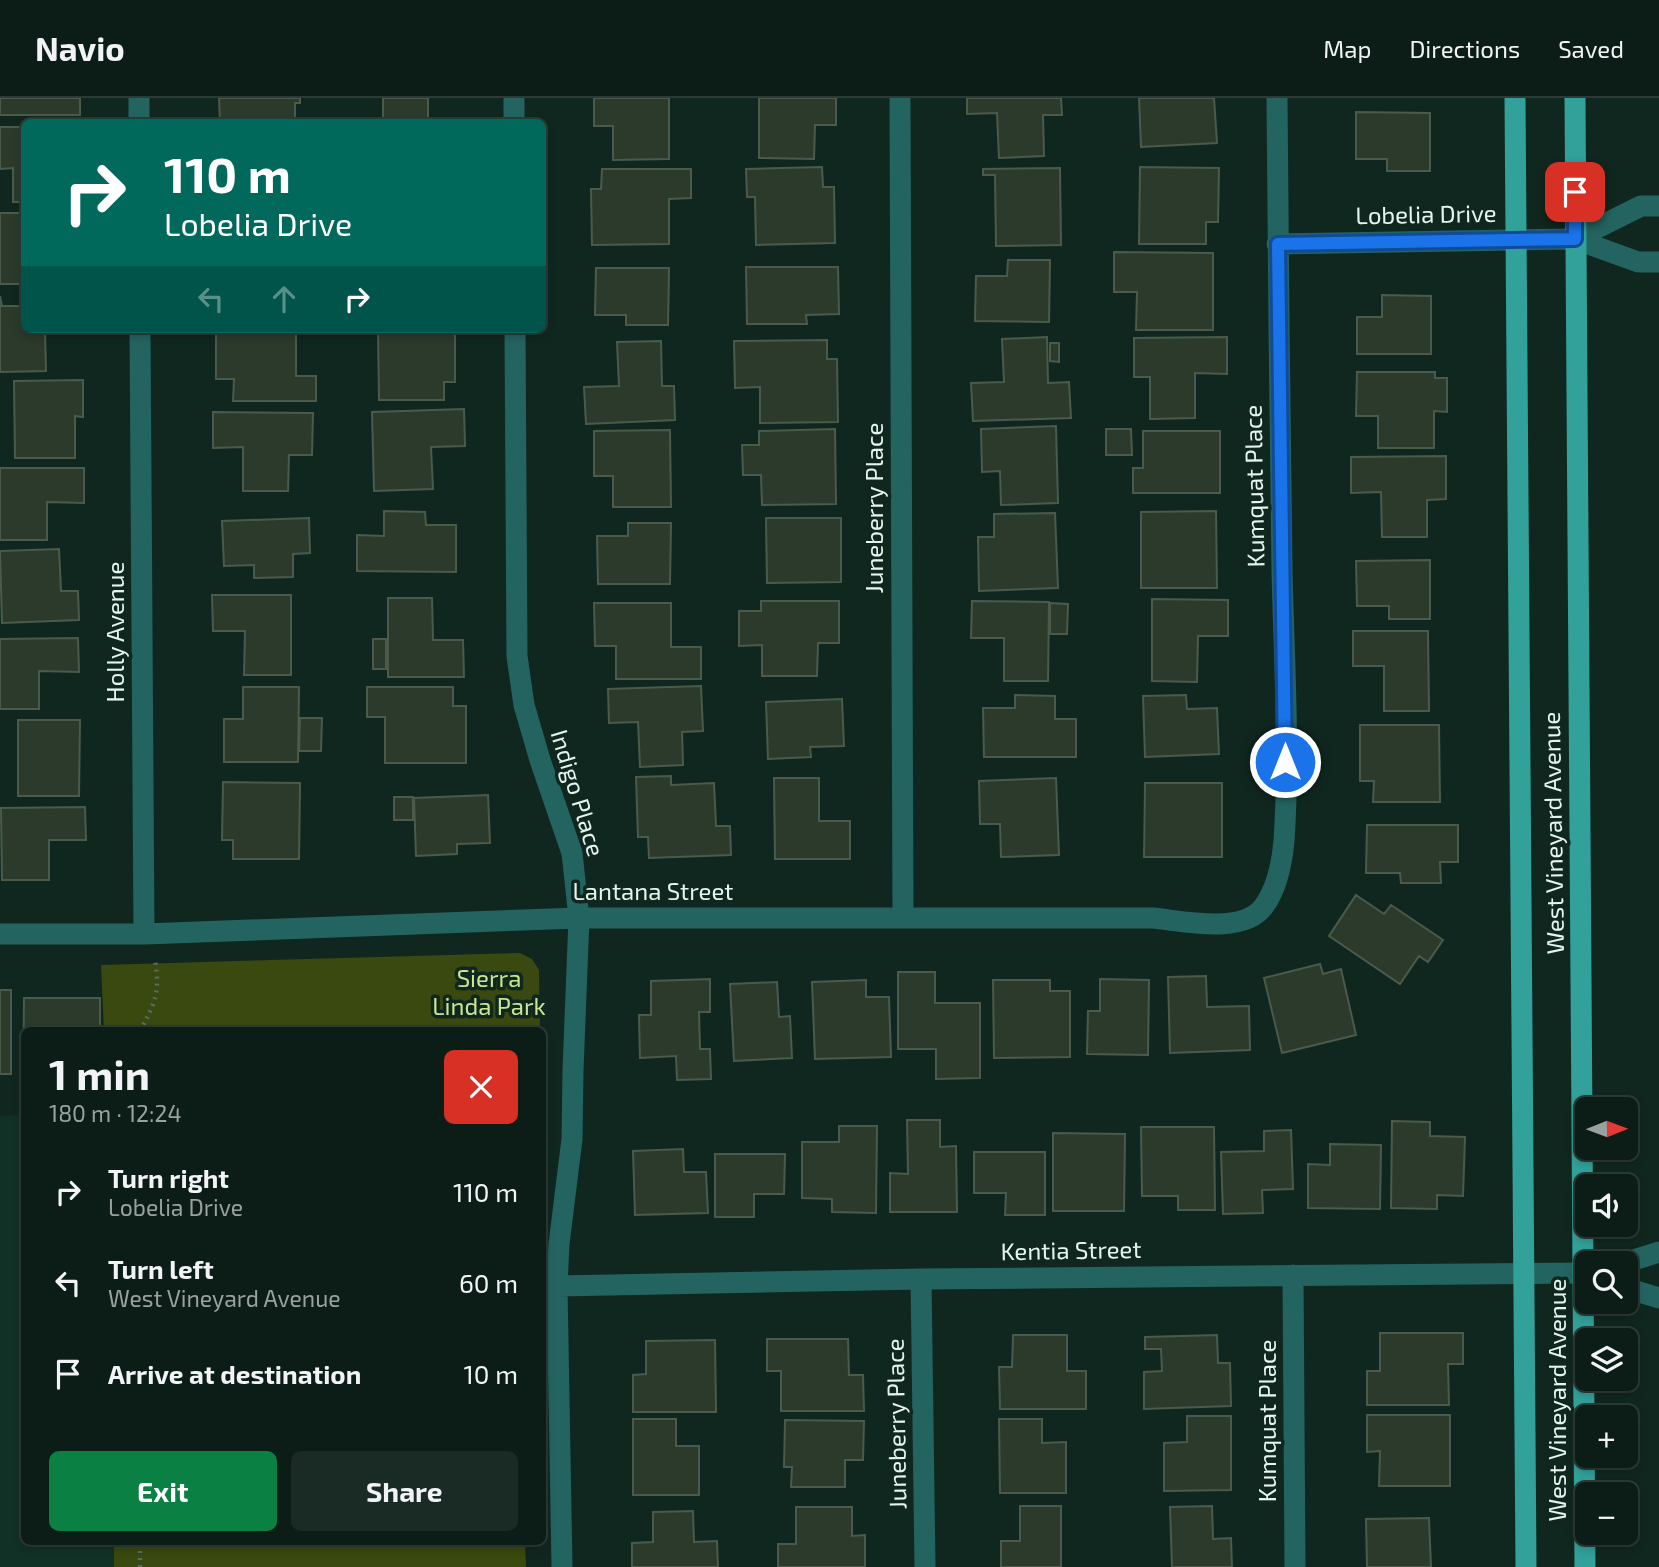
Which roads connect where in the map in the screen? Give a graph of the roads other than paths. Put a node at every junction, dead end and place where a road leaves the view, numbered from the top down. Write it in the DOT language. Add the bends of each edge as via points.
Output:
graph roads {
  1 [pos="139,98"];
  2 [pos="514,98"];
  3 [pos="900,98"];
  4 [pos="1277,98"];
  5 [pos="1515,98"];
  6 [pos="1575,98"];
  7 [pos="139,119"];
  8 [pos="514,119"];
  9 [pos="1659,206"];
  10 [pos="1516,239"];
  11 [pos="1575,239"];
  12 [pos="1278,244"];
  13 [pos="1659,261"];
  14 [pos="140,333"];
  15 [pos="515,333"];
  16 [pos="1279,873"];
  17 [pos="903,917"];
  18 [pos="579,918"];
  19 [pos="0,934"];
  20 [pos="144,934"];
  21 [pos="1586,1251"];
  22 [pos="1659,1252"];
  23 [pos="1638,1259"];
  24 [pos="1575,1274"];
  25 [pos="1293,1275"];
  26 [pos="1523,1275"];
  27 [pos="921,1279"];
  28 [pos="557,1286"];
  29 [pos="1638,1292"];
  30 [pos="1659,1298"];
  31 [pos="1586,1314"];
  32 [pos="562,1567"];
  33 [pos="925,1567"];
  34 [pos="1295,1567"];
  35 [pos="1526,1567"];
  36 [pos="1585,1567"];
  1 -- 7 [label="street"];
  2 -- 8 [label="street"];
  3 -- 17 [label="street, Juneberry Place"];
  4 -- 12 [label="street, Kumquat Place"];
  5 -- 10 [label="main road, West Vineyard Avenue"];
  6 -- 11 [label="main road, West Vineyard Avenue"];
  9 -- 11 [label="street, Lobelia Drive" via="1641,206"];
  10 -- 11 [label="street, Lobelia Drive"];
  10 -- 12 [label="street, Lobelia Drive"];
  10 -- 26 [label="main road, West Vineyard Avenue"];
  11 -- 13 [label="street, Lobelia Drive" via="1638,262"];
  11 -- 21 [label="main road, West Vineyard Avenue"];
  12 -- 16 [label="street, Kumquat Place" via="1285,736 1284,843"];
  14 -- 20 [label="street, Holly Avenue"];
  15 -- 18 [label="street, Indigo Place" via="517,656 524,705 572,853"];
  16 -- 17 [label="street, Lantana Street" via="1262,909 1240,923"];
  17 -- 18 [label="street, Lantana Street"];
  18 -- 20 [label="street, Lantana Street"];
  18 -- 28 [label="street, Indigo Place" via="572,1139"];
  19 -- 20 [label="street, Lantana Street"];
  22 -- 23 [label="street"];
  24 -- 26 [label="street, Kentia Street"];
  25 -- 26 [label="street, Kentia Street"];
  25 -- 27 [label="street, Kentia Street"];
  25 -- 34 [label="street, Kumquat Place"];
  26 -- 35 [label="main road, West Vineyard Avenue"];
  27 -- 28 [label="street, Kentia Street"];
  27 -- 33 [label="street, Juneberry Place"];
  28 -- 32 [label="street, Indigo Place"];
  29 -- 30 [label="street"];
  31 -- 36 [label="main road, West Vineyard Avenue"];
}
